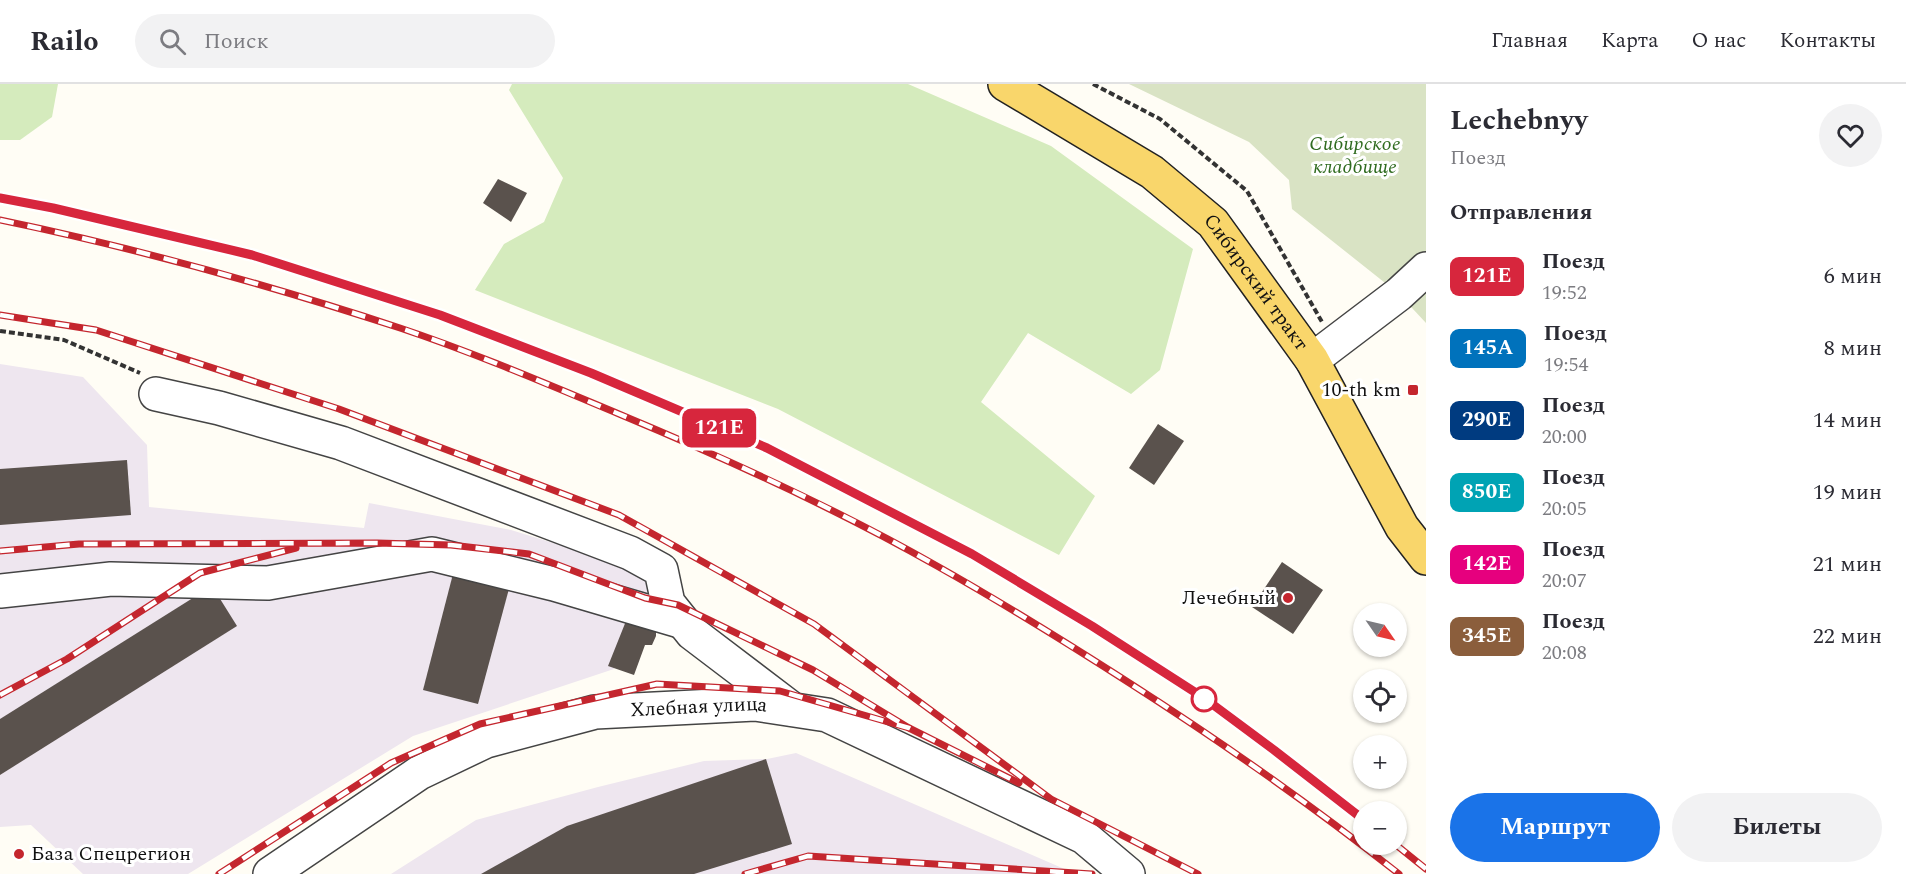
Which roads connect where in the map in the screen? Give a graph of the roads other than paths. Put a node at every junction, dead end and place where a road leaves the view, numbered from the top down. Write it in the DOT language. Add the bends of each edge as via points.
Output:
graph roads {
  1 [pos="1005,84"];
  2 [pos="1425,271"];
  3 [pos="1323,352"];
  4 [pos="151,385"];
  5 [pos="1426,558"];
  6 [pos="0,591"];
  7 [pos="683,622"];
  8 [pos="794,710"];
  9 [pos="270,874"];
  10 [pos="1128,874"];
  1 -- 3 [label="main road, Сибирский тракт" via="1152,172 1213,223"];
  2 -- 3 [label="street"];
  3 -- 5 [label="main road, Сибирский тракт" via="1402,527"];
  4 -- 7 [label="street" via="341,443 630,553 661,570 668,603"];
  6 -- 7 [label="street" via="111,579 268,583 432,554"];
  7 -- 8 [label="street" via="692,633"];
  8 -- 9 [label="street, Хлебная улица" via="755,704 595,712 486,741 419,772"];
  8 -- 10 [label="street, Хлебная улица" via="827,715 1084,837"];
}
